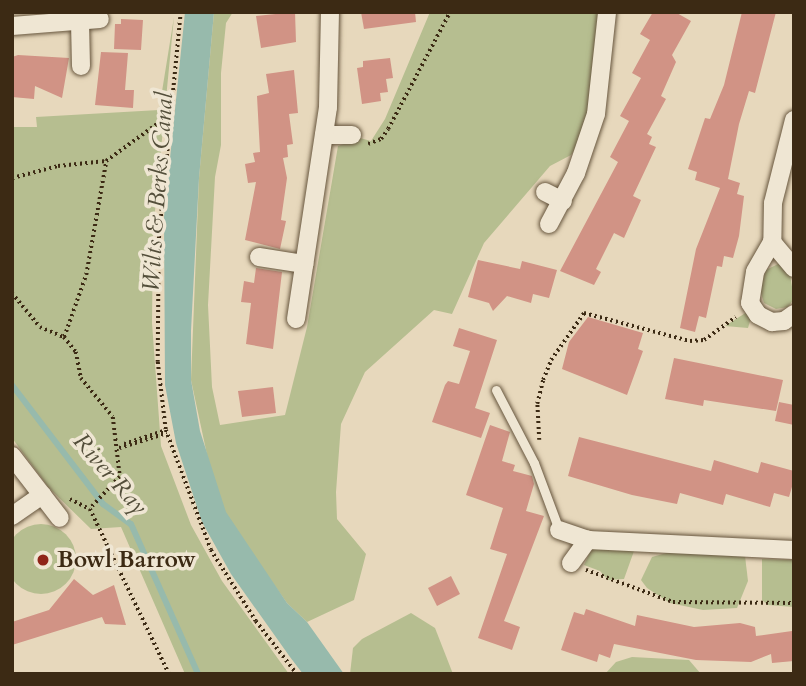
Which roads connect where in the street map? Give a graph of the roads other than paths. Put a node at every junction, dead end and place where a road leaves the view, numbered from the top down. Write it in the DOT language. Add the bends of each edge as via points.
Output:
graph roads {
  1 [pos="330,12"];
  2 [pos="607,12"];
  3 [pos="100,19"];
  4 [pos="80,22"];
  5 [pos="12,26"];
  6 [pos="82,66"];
  7 [pos="794,120"];
  8 [pos="324,135"];
  9 [pos="352,135"];
  10 [pos="545,192"];
  11 [pos="563,201"];
  12 [pos="549,224"];
  13 [pos="772,242"];
  14 [pos="259,257"];
  15 [pos="304,264"];
  16 [pos="794,268"];
  17 [pos="794,314"];
  18 [pos="296,319"];
  19 [pos="496,390"];
  20 [pos="12,456"];
  21 [pos="42,495"];
  22 [pos="12,516"];
  23 [pos="60,518"];
  24 [pos="559,530"];
  25 [pos="588,540"];
  26 [pos="794,550"];
  27 [pos="572,564"];
  1 -- 8 [label="street"];
  2 -- 11 [label="street" via="596,114"];
  3 -- 4 [label="street"];
  4 -- 5 [label="street"];
  4 -- 6 [label="street"];
  7 -- 13 [label="street" via="773,203"];
  8 -- 9 [label="street"];
  8 -- 15 [label="street"];
  10 -- 11 [label="street"];
  11 -- 12 [label="street"];
  13 -- 16 [label="street"];
  13 -- 17 [label="street" via="755,272 751,307 772,322"];
  14 -- 15 [label="street"];
  15 -- 18 [label="street"];
  19 -- 24 [label="lane" via="534,463"];
  20 -- 21 [label="street"];
  21 -- 22 [label="street"];
  21 -- 23 [label="street"];
  24 -- 25 [label="street"];
  25 -- 26 [label="street"];
  25 -- 27 [label="street"];
}
